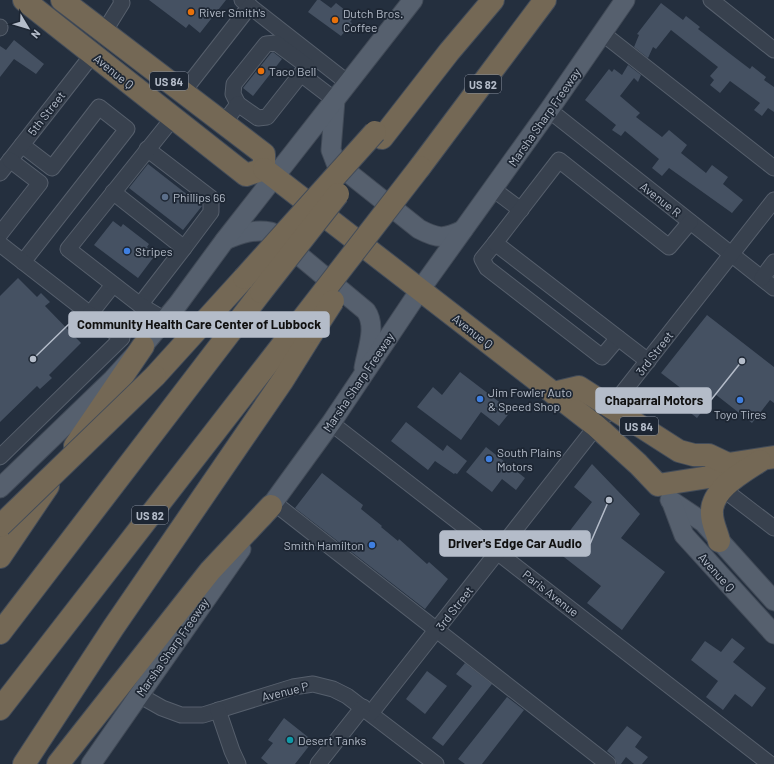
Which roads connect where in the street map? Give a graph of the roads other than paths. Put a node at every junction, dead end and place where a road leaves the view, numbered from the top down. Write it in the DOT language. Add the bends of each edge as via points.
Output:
graph roads {
  1 [pos="24,0"];
  2 [pos="62,0"];
  3 [pos="121,0"];
  4 [pos="413,0"];
  5 [pos="493,0"];
  6 [pos="545,0"];
  7 [pos="625,0"];
  8 [pos="711,0"];
  9 [pos="246,3"];
  10 [pos="80,7"];
  11 [pos="104,32"];
  12 [pos="602,33"];
  13 [pos="774,50"];
  14 [pos="93,54"];
  15 [pos="304,70"];
  16 [pos="348,83"];
  17 [pos="183,92"];
  18 [pos="335,100"];
  19 [pos="238,104"];
  20 [pos="549,110"];
  21 [pos="173,118"];
  22 [pos="224,123"];
  23 [pos="378,135"];
  24 [pos="22,145"];
  25 [pos="147,149"];
  26 [pos="10,160"];
  27 [pos="52,168"];
  28 [pos="774,168"];
  29 [pos="270,172"];
  30 [pos="0,173"];
  31 [pos="40,183"];
  32 [pos="493,189"];
  33 [pos="113,192"];
  34 [pos="774,200"];
  35 [pos="521,210"];
  36 [pos="690,222"];
  37 [pos="463,230"];
  38 [pos="0,234"];
  39 [pos="226,240"];
  40 [pos="495,243"];
  41 [pos="0,244"];
  42 [pos="184,248"];
  43 [pos="732,254"];
  44 [pos="23,262"];
  45 [pos="774,262"];
  46 [pos="762,278"];
  47 [pos="113,285"];
  48 [pos="774,288"];
  49 [pos="420,290"];
  50 [pos="140,305"];
  51 [pos="90,314"];
  52 [pos="165,320"];
  53 [pos="306,327"];
  54 [pos="618,338"];
  55 [pos="143,346"];
  56 [pos="648,361"];
  57 [pos="362,375"];
  58 [pos="554,393"];
  59 [pos="611,407"];
  60 [pos="331,423"];
  61 [pos="596,426"];
  62 [pos="0,458"];
  63 [pos="768,458"];
  64 [pos="728,464"];
  65 [pos="16,473"];
  66 [pos="658,485"];
  67 [pos="0,488"];
  68 [pos="723,489"];
  69 [pos="672,502"];
  70 [pos="272,504"];
  71 [pos="0,526"];
  72 [pos="774,528"];
  73 [pos="720,541"];
  74 [pos="498,552"];
  75 [pos="0,557"];
  76 [pos="774,601"];
  77 [pos="436,630"];
  78 [pos="0,633"];
  79 [pos="774,634"];
  80 [pos="139,695"];
  81 [pos="0,709"];
  82 [pos="218,710"];
  83 [pos="367,710"];
  84 [pos="24,764"];
  85 [pos="58,764"];
  86 [pos="91,764"];
  87 [pos="238,764"];
  88 [pos="318,764"];
  89 [pos="436,764"];
  90 [pos="608,764"];
  91 [pos="770,764"];
  1 -- 14 [label="highway, Avenue Q / US 84"];
  2 -- 10 [label="highway, Avenue Q / US 84"];
  3 -- 11 [label="street" via="122,4"];
  4 -- 16 [label="main road"];
  5 -- 23 [label="highway"];
  6 -- 53 [label="highway, US 82, bridge" via="420,167"];
  7 -- 12 [label="main road, Marsha Sharp Freeway"];
  8 -- 13 [label="street"];
  9 -- 16 [label="street"];
  9 -- 17 [label="street"];
  10 -- 11 [label="highway, Avenue Q / US 84"];
  11 -- 17 [label="highway, Avenue Q / US 84"];
  12 -- 20 [label="main road, Marsha Sharp Freeway"];
  12 -- 28 [label="street"];
  14 -- 21 [label="highway, Avenue Q / US 84"];
  14 -- 24 [label="street, 5th Street"];
  15 -- 18 [label="street"];
  15 -- 19 [label="street" via="267,117 258,118"];
  15 -- 19 [label="street" via="276,43 266,44 234,84 233,94"];
  16 -- 18 [label="main road"];
  17 -- 22 [label="highway, Avenue Q / US 84"];
  18 -- 29 [label="main road"];
  18 -- 37 [label="main road" via="331,150 336,163 428,234 440,238"];
  19 -- 22 [label="street"];
  20 -- 32 [label="main road, Marsha Sharp Freeway"];
  20 -- 36 [label="street, Avenue R"];
  21 -- 25 [label="street"];
  21 -- 29 [label="highway, Avenue Q / US 84" via="246,175"];
  22 -- 29 [label="highway, Avenue Q / US 84" via="264,154"];
  23 -- 71 [label="highway, bridge" via="156,376"];
  23 -- 78 [label="highway, bridge"];
  24 -- 26 [label="street, 5th Street"];
  24 -- 27 [label="street"];
  25 -- 33 [label="street"];
  25 -- 42 [label="street" via="210,198 211,212"];
  26 -- 30 [label="street, 5th Street"];
  26 -- 31 [label="street"];
  27 -- 31 [label="street"];
  27 -- 44 [label="street" via="99,108 127,129"];
  29 -- 39 [label="main road"];
  29 -- 49 [label="highway, Avenue Q / US 84"];
  31 -- 38 [label="street"];
  32 -- 35 [label="street"];
  32 -- 37 [label="main road, Marsha Sharp Freeway"];
  33 -- 42 [label="street"];
  33 -- 47 [label="street" via="68,249"];
  34 -- 43 [label="street, 3rd Street"];
  35 -- 36 [label="street" via="559,160 669,247"];
  35 -- 40 [label="street"];
  36 -- 43 [label="street, Avenue R"];
  37 -- 49 [label="main road, Marsha Sharp Freeway"];
  39 -- 52 [label="main road"];
  39 -- 57 [label="main road" via="244,232 272,232 366,310 372,325"];
  40 -- 54 [label="street"];
  40 -- 54 [label="street" via="482,259 487,268 602,357"];
  41 -- 44 [label="street"];
  42 -- 50 [label="street"];
  43 -- 46 [label="street, Avenue R"];
  43 -- 56 [label="street, 3rd Street"];
  44 -- 51 [label="street"];
  45 -- 46 [label="street"];
  46 -- 48 [label="street, Avenue R"];
  47 -- 50 [label="street"];
  47 -- 51 [label="street"];
  49 -- 57 [label="main road, Marsha Sharp Freeway"];
  49 -- 58 [label="highway, Avenue Q / US 84"];
  50 -- 52 [label="street"];
  51 -- 62 [label="street" via="122,338"];
  52 -- 55 [label="main road"];
  53 -- 81 [label="highway, US 82"];
  53 -- 84 [label="highway" via="283,380 113,628"];
  54 -- 56 [label="street"];
  55 -- 65 [label="main road" via="113,379"];
  55 -- 75 [label="highway"];
  56 -- 59 [label="street, 3rd Street"];
  57 -- 60 [label="main road, Marsha Sharp Freeway"];
  58 -- 59 [label="highway, US 84" via="579,387"];
  58 -- 61 [label="highway, Avenue Q / US 84"];
  59 -- 61 [label="street, 3rd Street"];
  59 -- 64 [label="highway, US 84" via="679,451 709,455"];
  60 -- 70 [label="main road, Marsha Sharp Freeway"];
  60 -- 74 [label="street, Paris Avenue"];
  61 -- 66 [label="highway, Avenue Q / US 84"];
  61 -- 74 [label="street, 3rd Street"];
  62 -- 65 [label="street"];
  63 -- 64 [label="highway"];
  63 -- 68 [label="highway" via="743,471"];
  64 -- 66 [label="highway" via="709,476"];
  65 -- 67 [label="main road"];
  66 -- 69 [label="main road, Avenue Q"];
  68 -- 72 [label="street"];
  68 -- 73 [label="highway" via="716,497 712,510"];
  69 -- 73 [label="main road, Avenue Q" via="703,522"];
  69 -- 79 [label="main road, Avenue Q" via="684,536"];
  70 -- 77 [label="street"];
  70 -- 80 [label="main road, Marsha Sharp Freeway"];
  70 -- 85 [label="highway" via="210,571"];
  73 -- 76 [label="main road, Avenue Q"];
  74 -- 77 [label="street, 3rd Street"];
  74 -- 91 [label="street, Paris Avenue"];
  77 -- 83 [label="street, 3rd Street"];
  77 -- 90 [label="street"];
  80 -- 82 [label="street, Avenue P" via="181,715 203,715"];
  80 -- 86 [label="main road, Marsha Sharp Freeway"];
  82 -- 83 [label="street, Avenue P" via="293,687 313,684 332,689"];
  82 -- 87 [label="street"];
  83 -- 88 [label="street, 3rd Street"];
  83 -- 89 [label="street, Avenue P"];
}
